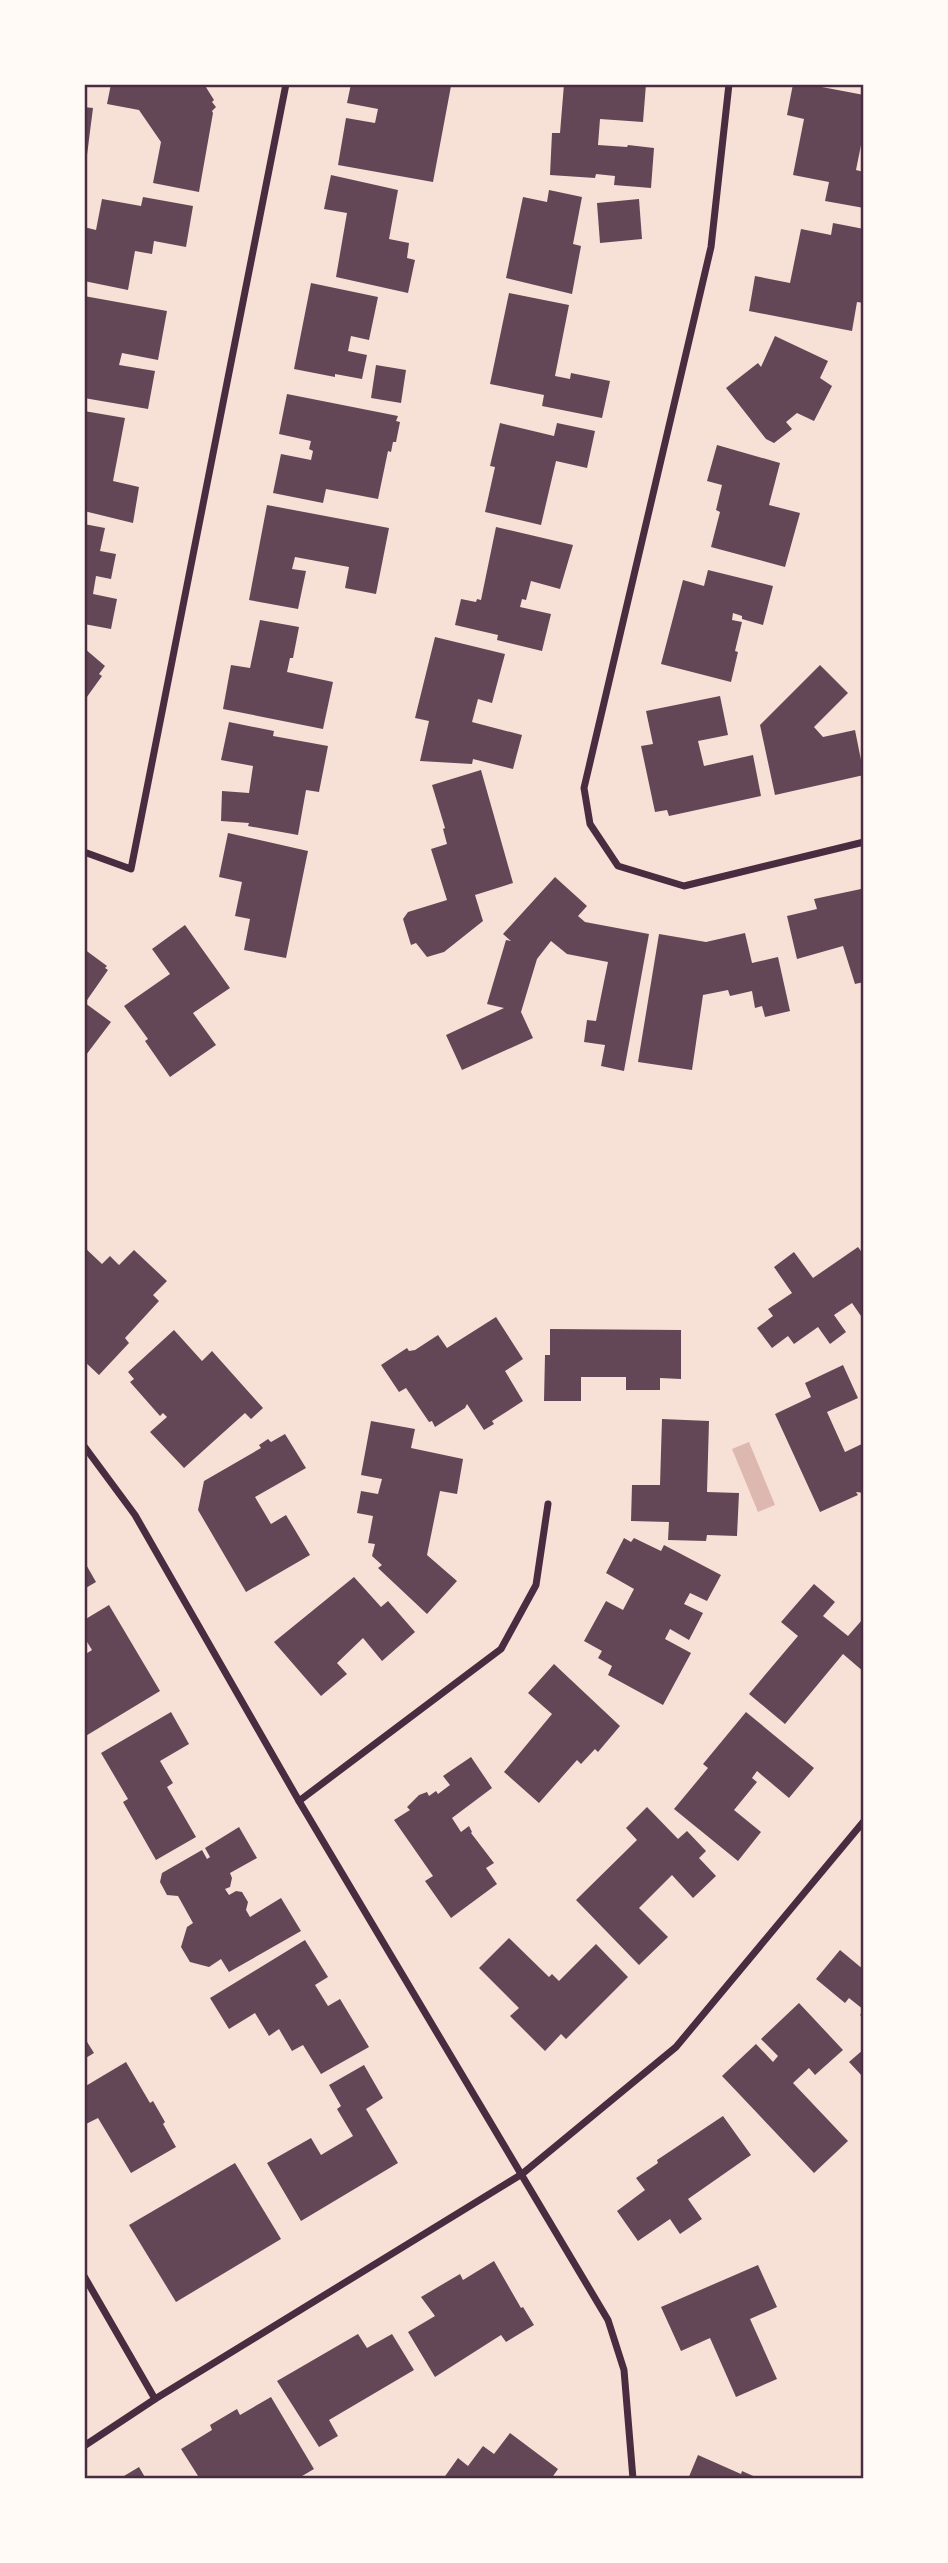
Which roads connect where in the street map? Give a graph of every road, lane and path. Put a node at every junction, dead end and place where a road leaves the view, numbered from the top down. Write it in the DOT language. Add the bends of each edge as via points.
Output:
graph roads {
  1 [pos="286,84"];
  2 [pos="729,84"];
  3 [pos="864,842"];
  4 [pos="84,852"];
  5 [pos="84,1446"];
  6 [pos="548,1504"];
  7 [pos="299,1801"];
  8 [pos="864,1821"];
  9 [pos="522,2174"];
  10 [pos="84,2276"];
  11 [pos="155,2399"];
  12 [pos="84,2446"];
  13 [pos="634,2479"];
  1 -- 4 [label="street" via="131,869"];
  2 -- 3 [label="street" via="711,247 584,788 590,824 618,866 684,886"];
  5 -- 7 [label="street" via="135,1515"];
  6 -- 7 [label="street" via="536,1585 501,1649"];
  7 -- 9 [label="street"];
  8 -- 9 [label="street" via="676,2047"];
  9 -- 11 [label="street"];
  9 -- 13 [label="street" via="608,2320 624,2370"];
  10 -- 11 [label="street"];
  11 -- 12 [label="street"];
}
